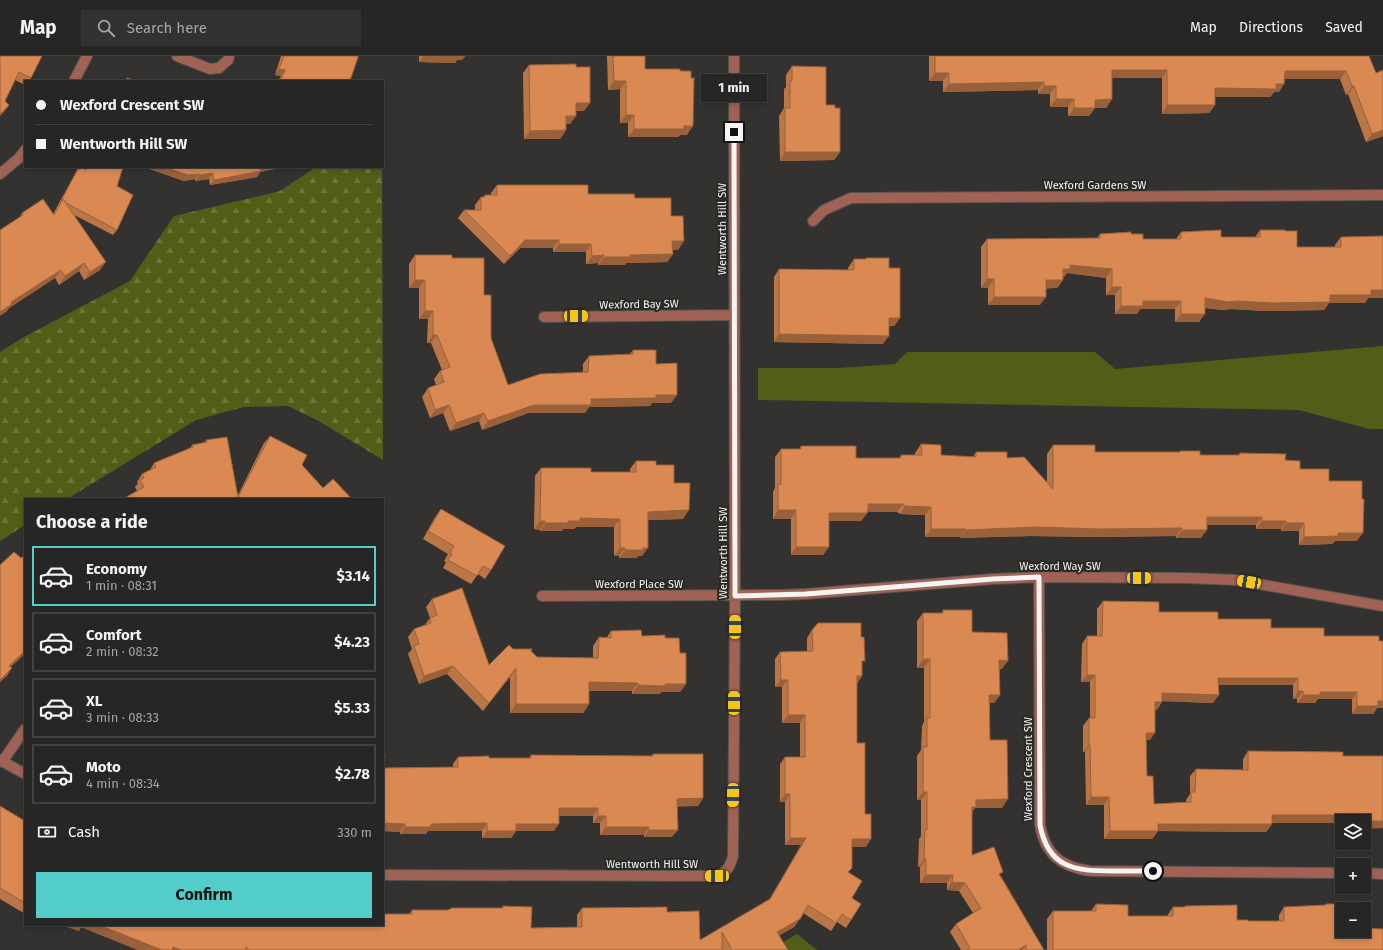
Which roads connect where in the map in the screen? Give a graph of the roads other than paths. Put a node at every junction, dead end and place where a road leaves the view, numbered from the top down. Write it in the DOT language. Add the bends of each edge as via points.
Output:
graph roads {
  1 [pos="87,56"];
  2 [pos="178,56"];
  3 [pos="229,56"];
  4 [pos="734,56"];
  5 [pos="75,80"];
  6 [pos="24,151"];
  7 [pos="0,174"];
  8 [pos="1383,195"];
  9 [pos="813,221"];
  10 [pos="734,315"];
  11 [pos="544,317"];
  12 [pos="1039,577"];
  13 [pos="542,596"];
  14 [pos="735,596"];
  15 [pos="1383,606"];
  16 [pos="24,729"];
  17 [pos="1,761"];
  18 [pos="24,773"];
  19 [pos="1335,873"];
  20 [pos="1371,873"];
  21 [pos="1383,874"];
  22 [pos="384,875"];
  1 -- 5 [label="street"];
  2 -- 3 [label="street" via="210,68 219,68"];
  4 -- 10 [label="street, Wentworth Hill SW"];
  6 -- 7 [label="street"];
  8 -- 9 [label="street, Wexford Gardens SW" via="851,198 824,210"];
  10 -- 11 [label="street, Wexford Bay SW"];
  10 -- 14 [label="street, Wentworth Hill SW"];
  12 -- 14 [label="street, Wexford Way SW" via="806,594"];
  12 -- 15 [label="street, Wexford Way SW" via="1236,580"];
  12 -- 19 [label="street, Wexford Crescent SW" via="1040,825 1045,845 1058,858 1066,865 1090,871"];
  13 -- 14 [label="street, Wexford Place SW"];
  14 -- 22 [label="street, Wentworth Hill SW" via="732,856 729,869 724,873 717,876"];
  16 -- 17 [label="street"];
  17 -- 18 [label="street"];
  20 -- 21 [label="street"];
}
